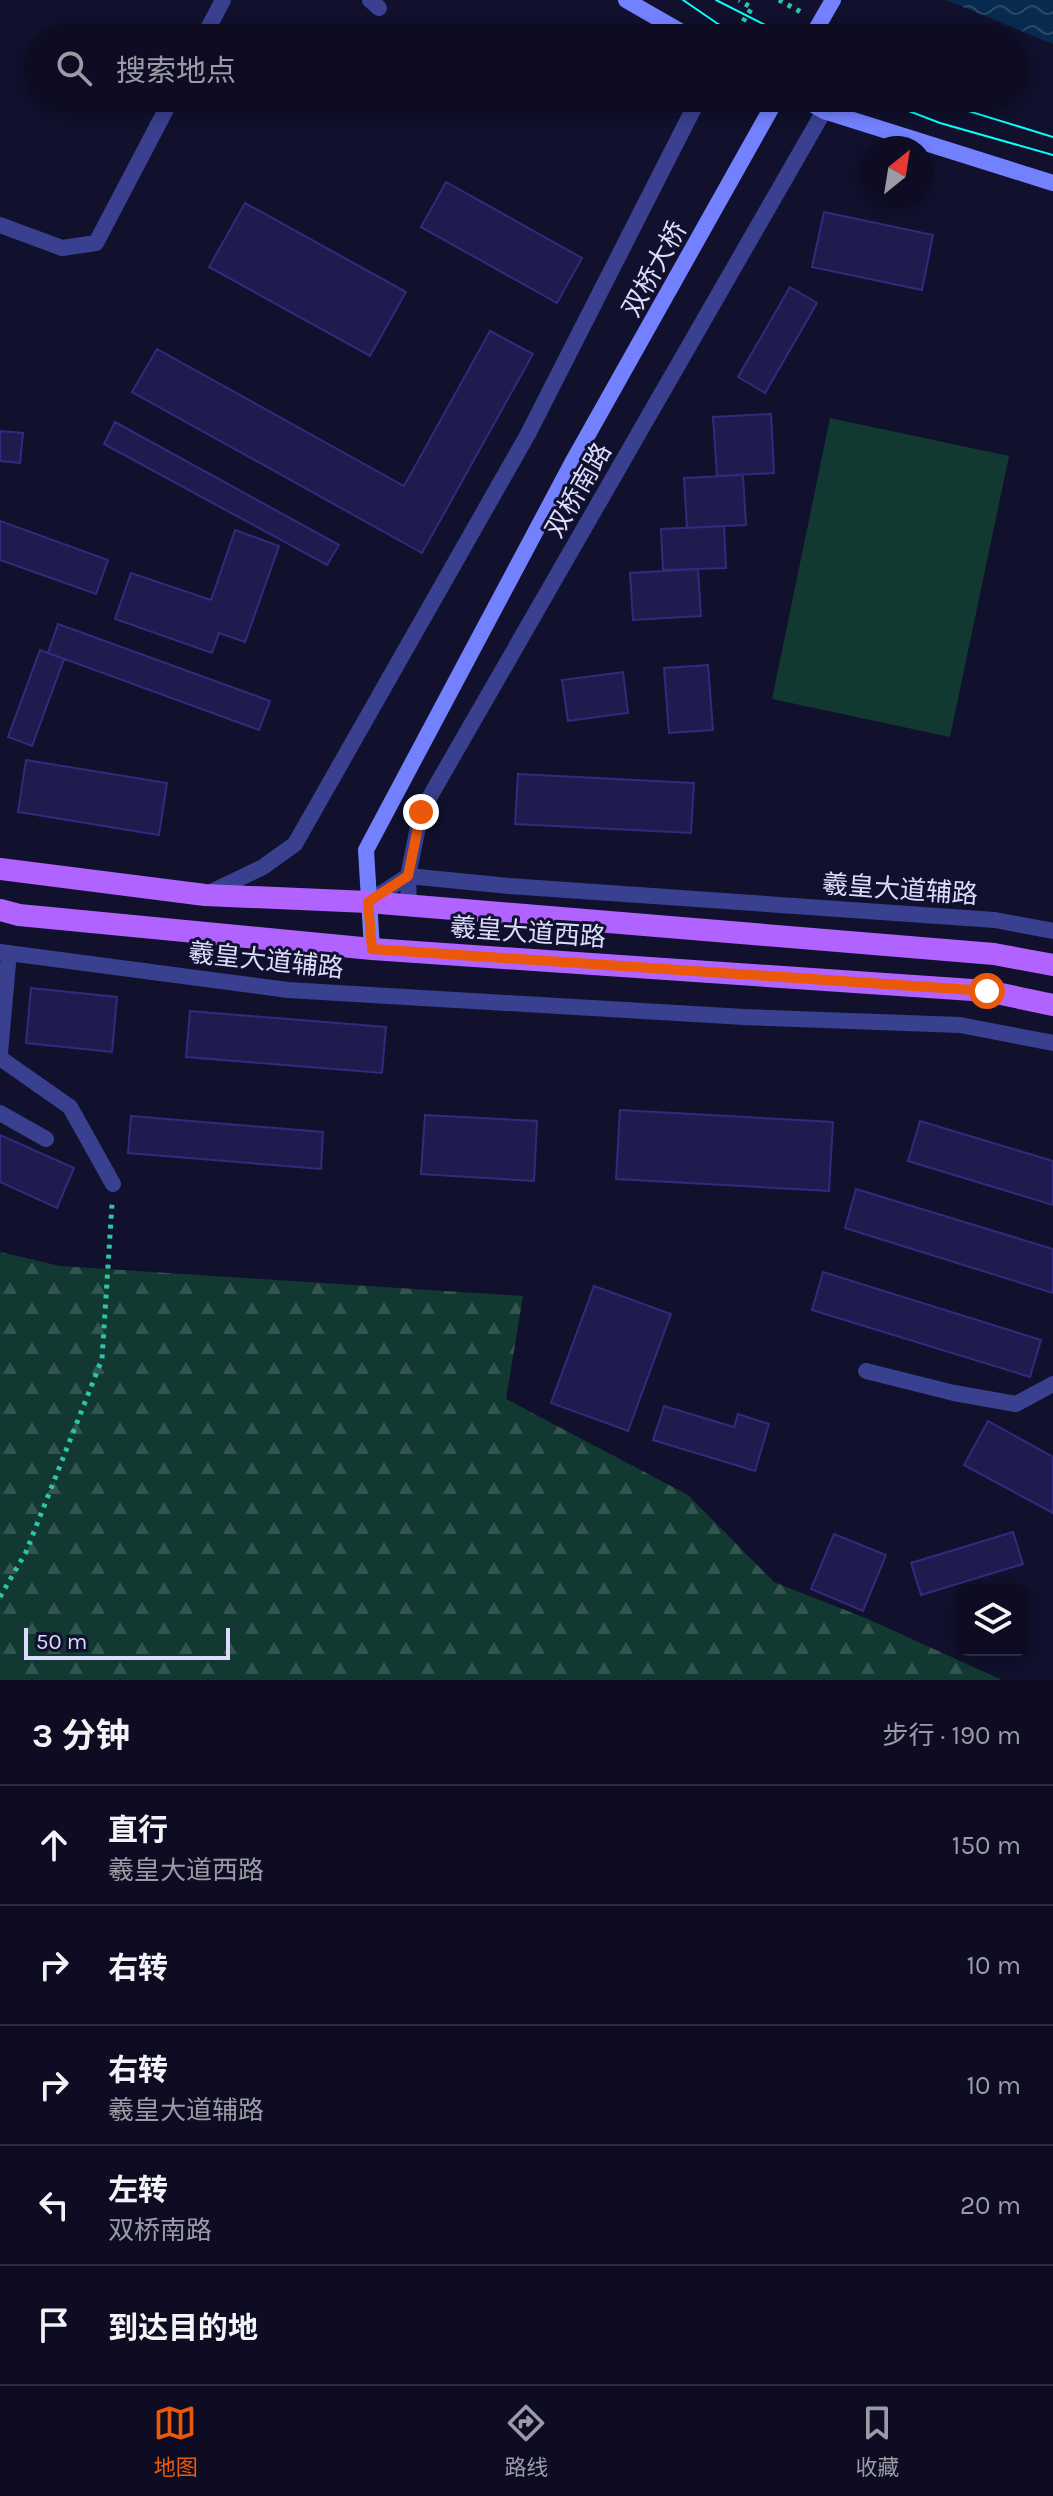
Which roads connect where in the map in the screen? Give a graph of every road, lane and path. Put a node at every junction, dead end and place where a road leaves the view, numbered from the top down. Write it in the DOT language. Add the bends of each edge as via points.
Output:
graph roads {
  1 [pos="223,0"];
  2 [pos="626,0"];
  3 [pos="739,0"];
  4 [pos="833,0"];
  5 [pos="210,24"];
  6 [pos="668,24"];
  7 [pos="741,24"];
  8 [pos="819,24"];
  9 [pos="165,112"];
  10 [pos="692,112"];
  11 [pos="769,112"];
  12 [pos="823,112"];
  13 [pos="827,112"];
  14 [pos="1053,183"];
  15 [pos="0,225"];
  16 [pos="0,869"];
  17 [pos="408,876"];
  18 [pos="205,895"];
  19 [pos="368,902"];
  20 [pos="409,906"];
  21 [pos="0,910"];
  22 [pos="1053,931"];
  23 [pos="372,949"];
  24 [pos="4,953"];
  25 [pos="1053,965"];
  26 [pos="1053,1005"];
  27 [pos="1053,1043"];
  28 [pos="0,1056"];
  29 [pos="0,1113"];
  30 [pos="46,1139"];
  31 [pos="113,1184"];
  32 [pos="866,1371"];
  33 [pos="1053,1384"];
  34 [pos="0,1597"];
  1 -- 5 [label="street"];
  2 -- 6 [label="main road"];
  3 -- 7 [label="path, bridge" via="752,8"];
  4 -- 8 [label="main road"];
  9 -- 15 [label="street" via="96,243 62,248"];
  10 -- 18 [label="street" via="528,434 295,844 263,867"];
  11 -- 19 [label="main road, 双桥大桥" via="572,463 366,850"];
  12 -- 17 [label="street, 双桥南路" via="421,812"];
  13 -- 14 [label="main road"];
  16 -- 18 [label="main road, 羲皇大道西路"];
  17 -- 19 [label="street"];
  17 -- 20 [label="street, 双桥南路"];
  17 -- 22 [label="street, 羲皇大道辅路" via="995,920"];
  18 -- 19 [label="main road, 羲皇大道西路"];
  19 -- 20 [label="main road, 羲皇大道西路"];
  19 -- 23 [label="main road, 双桥大桥"];
  20 -- 25 [label="main road, 羲皇大道西路" via="994,954"];
  21 -- 23 [label="main road, 羲皇大道西路"];
  23 -- 26 [label="main road, 羲皇大道西路" via="987,991"];
  24 -- 27 [label="street, 羲皇大道辅路" via="288,990 960,1025"];
  24 -- 28 [label="street"];
  28 -- 31 [label="street" via="70,1107"];
  29 -- 30 [label="street"];
  31 -- 34 [label="path" via="102,1359 26,1552"];
  32 -- 33 [label="street" via="1016,1404"];
}
